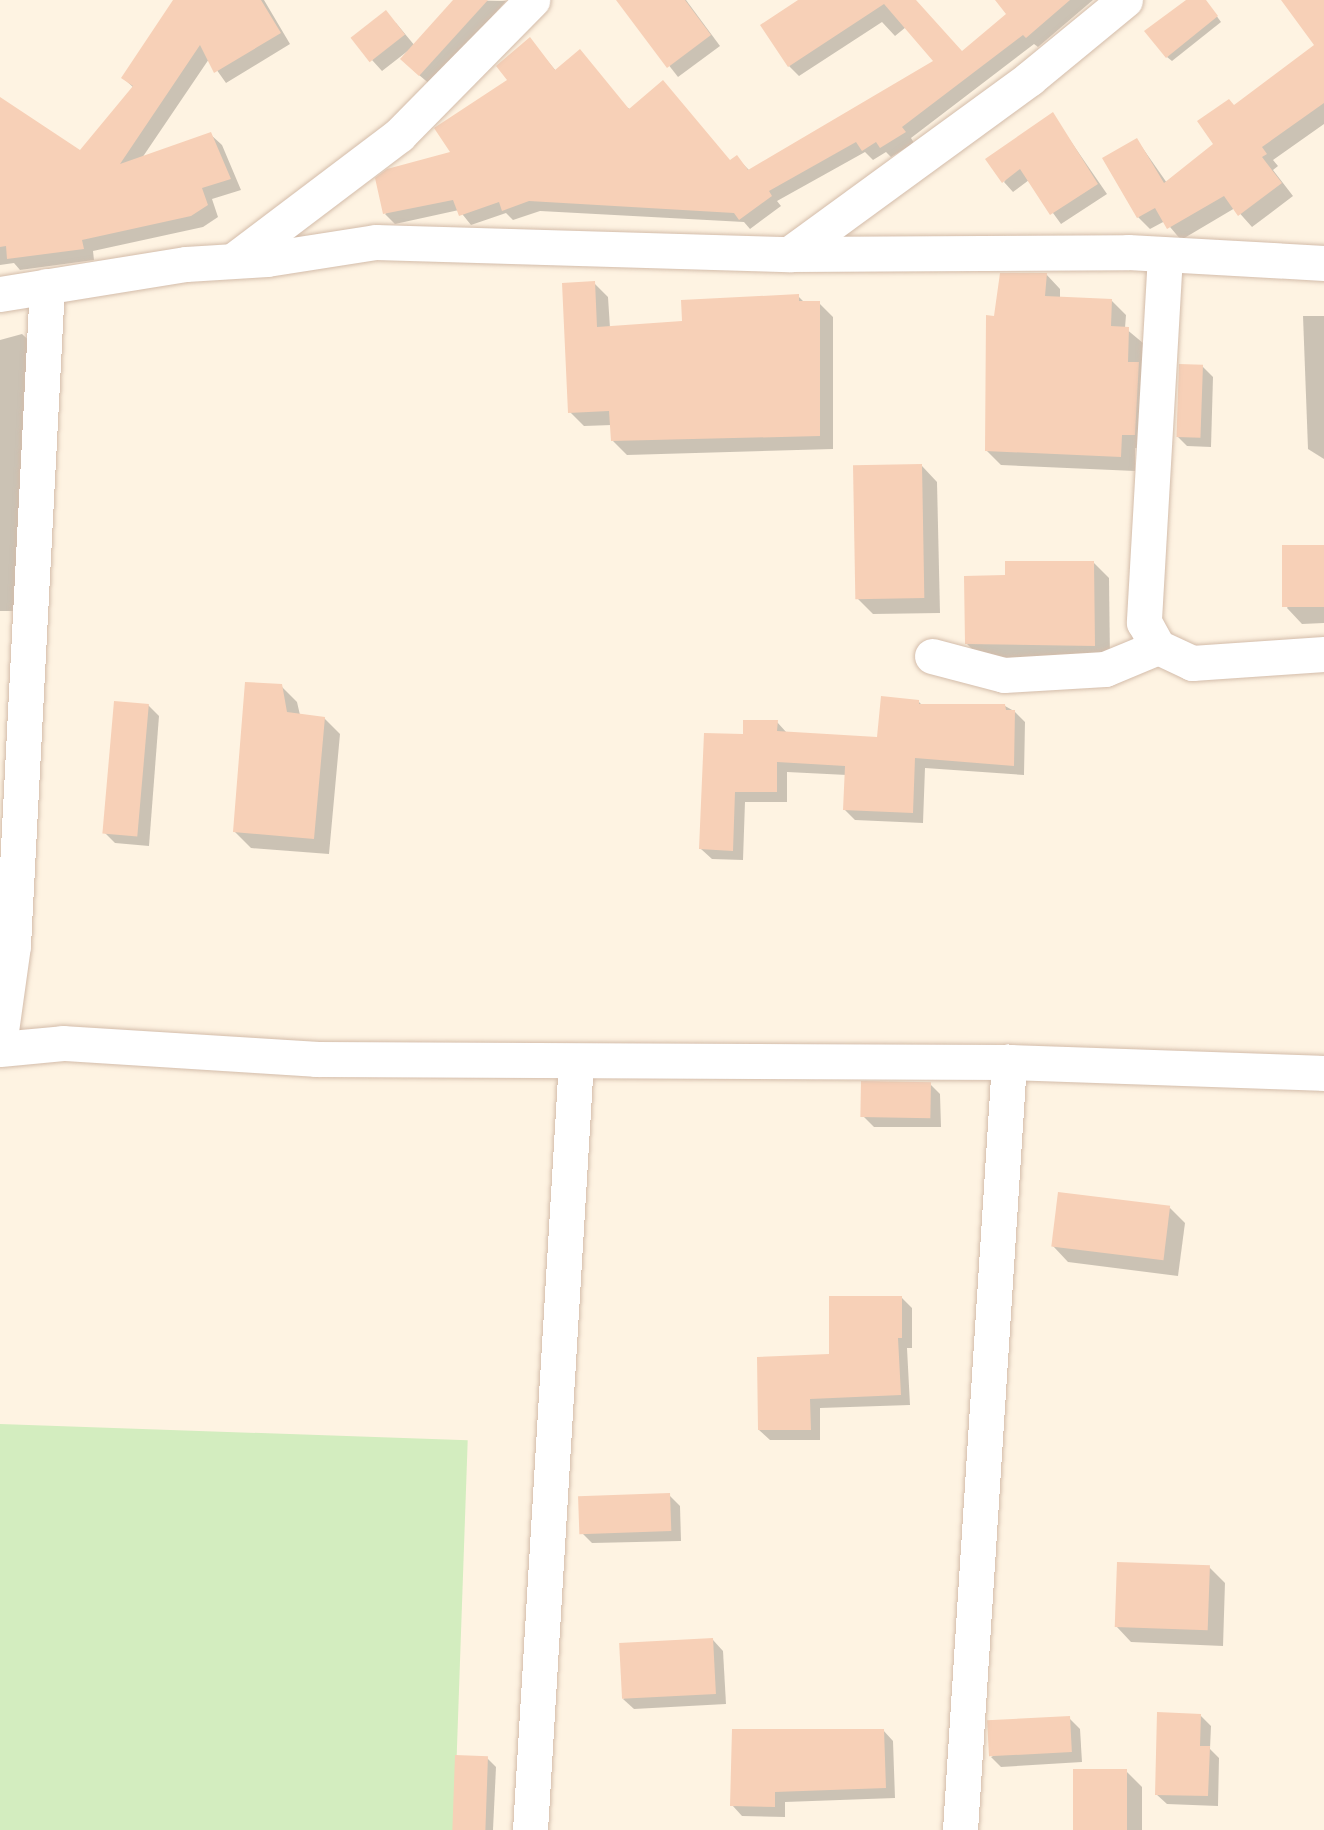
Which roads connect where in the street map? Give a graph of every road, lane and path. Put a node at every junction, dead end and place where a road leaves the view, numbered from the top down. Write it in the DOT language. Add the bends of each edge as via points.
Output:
graph roads {
  1 [pos="533,0"];
  2 [pos="1125,0"];
  3 [pos="789,254"];
  4 [pos="1165,255"];
  5 [pos="234,260"];
  6 [pos="1324,263"];
  7 [pos="47,286"];
  8 [pos="0,294"];
  9 [pos="1158,647"];
  10 [pos="1324,654"];
  11 [pos="932,656"];
  12 [pos="0,1038"];
  13 [pos="0,1049"];
  14 [pos="576,1061"];
  15 [pos="1009,1062"];
  16 [pos="1324,1073"];
  17 [pos="530,1830"];
  18 [pos="960,1830"];
  1 -- 5 [label="street" via="399,135"];
  2 -- 3 [label="street" via="1030,78"];
  3 -- 4 [label="street"];
  3 -- 5 [label="street" via="376,242"];
  4 -- 6 [label="street"];
  4 -- 9 [label="street" via="1144,622"];
  5 -- 7 [label="street"];
  7 -- 8 [label="street"];
  7 -- 12 [label="street" via="13,945"];
  9 -- 10 [label="street" via="1192,663"];
  9 -- 11 [label="street" via="1105,669 1004,675"];
  13 -- 14 [label="street" via="63,1043 316,1059"];
  14 -- 15 [label="street"];
  14 -- 17 [label="street"];
  15 -- 16 [label="street"];
  15 -- 18 [label="street"];
}
